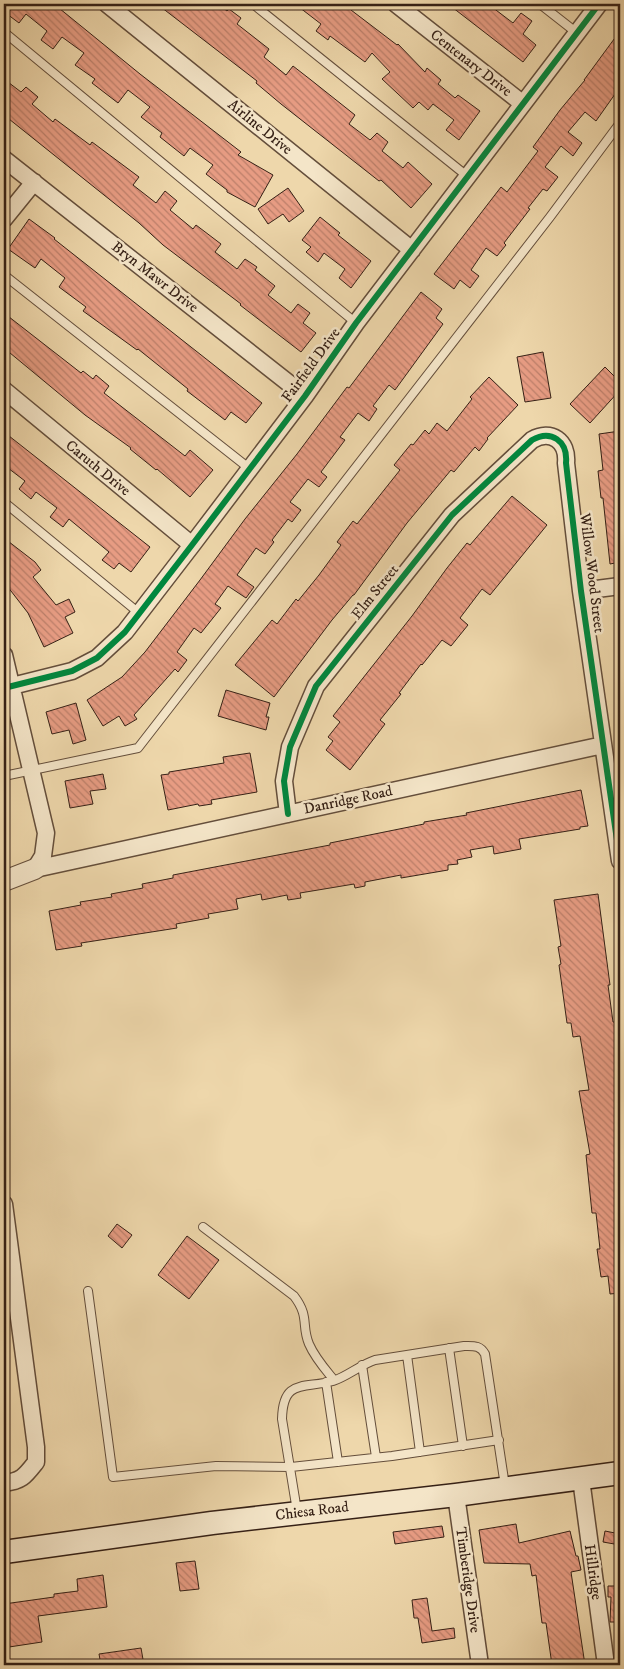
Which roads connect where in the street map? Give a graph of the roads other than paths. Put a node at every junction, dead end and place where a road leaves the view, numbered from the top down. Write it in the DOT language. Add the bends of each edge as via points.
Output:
graph roads {
  1 [pos="107,4"];
  2 [pos="253,4"];
  3 [pos="396,4"];
  4 [pos="540,4"];
  5 [pos="599,4"];
  6 [pos="4,32"];
  7 [pos="576,32"];
  8 [pos="522,104"];
  9 [pos="620,123"];
  10 [pos="4,159"];
  11 [pos="467,176"];
  12 [pos="34,182"];
  13 [pos="4,219"];
  14 [pos="412,250"];
  15 [pos="4,275"];
  16 [pos="356,323"];
  17 [pos="4,390"];
  18 [pos="305,396"];
  19 [pos="557,439"];
  20 [pos="250,469"];
  21 [pos="4,502"];
  22 [pos="192,545"];
  23 [pos="620,586"];
  24 [pos="581,591"];
  25 [pos="139,612"];
  26 [pos="4,655"];
  27 [pos="8,688"];
  28 [pos="603,745"];
  29 [pos="31,771"];
  30 [pos="4,776"];
  31 [pos="288,814"];
  32 [pos="620,861"];
  33 [pos="35,869"];
  34 [pos="4,872"];
  35 [pos="4,881"];
  36 [pos="4,1204"];
  37 [pos="203,1226"];
  38 [pos="88,1292"];
  39 [pos="449,1348"];
  40 [pos="407,1355"];
  41 [pos="362,1365"];
  42 [pos="330,1381"];
  43 [pos="499,1440"];
  44 [pos="462,1446"];
  45 [pos="420,1452"];
  46 [pos="376,1458"];
  47 [pos="338,1462"];
  48 [pos="291,1467"];
  49 [pos="620,1473"];
  50 [pos="580,1479"];
  51 [pos="4,1483"];
  52 [pos="505,1488"];
  53 [pos="456,1495"];
  54 [pos="298,1513"];
  55 [pos="4,1552"];
  56 [pos="480,1665"];
  57 [pos="606,1665"];
  1 -- 14 [label="street, Airline Drive"];
  2 -- 11 [label="lane"];
  3 -- 8 [label="street, Centenary Drive"];
  4 -- 7 [label="lane"];
  5 -- 7 [label="street, Fairfield Drive"];
  6 -- 16 [label="lane"];
  7 -- 8 [label="street, Fairfield Drive"];
  8 -- 11 [label="street, Fairfield Drive"];
  9 -- 29 [label="lane" via="138,748"];
  10 -- 12 [label="street, Bryn Mawr Drive"];
  11 -- 14 [label="street, Fairfield Drive"];
  12 -- 13 [label="street"];
  12 -- 18 [label="street, Bryn Mawr Drive"];
  14 -- 16 [label="street, Fairfield Drive"];
  15 -- 20 [label="lane"];
  16 -- 18 [label="street, Fairfield Drive"];
  17 -- 22 [label="street, Caruth Drive"];
  18 -- 20 [label="street, Fairfield Drive"];
  19 -- 24 [label="street, Willow Wood Street" via="567,456"];
  19 -- 31 [label="street, Elm Street" via="544,436 532,440 452,515 316,686 290,747 284,781"];
  20 -- 22 [label="street, Fairfield Drive"];
  21 -- 25 [label="lane"];
  22 -- 25 [label="street, Fairfield Drive"];
  23 -- 24 [label="street"];
  24 -- 28 [label="street, Willow Wood Street"];
  25 -- 27 [label="street, Fairfield Drive" via="125,632 97,658 72,671"];
  26 -- 27 [label="street"];
  27 -- 29 [label="street"];
  28 -- 31 [label="street, Danridge Road"];
  28 -- 32 [label="street, Willow Wood Street"];
  29 -- 30 [label="lane"];
  29 -- 33 [label="street" via="46,833 43,856"];
  31 -- 33 [label="street, Danridge Road"];
  33 -- 34 [label="street, Danridge Road"];
  33 -- 35 [label="street, Danridge Road"];
  36 -- 51 [label="street" via="36,1462 16,1482"];
  37 -- 42 [label="lane" via="294,1296 304,1310 309,1345"];
  38 -- 48 [label="lane" via="113,1477 216,1466"];
  39 -- 40 [label="lane"];
  39 -- 43 [label="lane" via="476,1346 486,1354"];
  39 -- 44 [label="lane"];
  40 -- 41 [label="lane"];
  40 -- 45 [label="lane"];
  41 -- 42 [label="lane"];
  41 -- 46 [label="lane"];
  42 -- 47 [label="lane"];
  42 -- 48 [label="lane" via="295,1388 286,1395 282,1419"];
  43 -- 44 [label="lane"];
  43 -- 52 [label="lane"];
  44 -- 45 [label="lane"];
  45 -- 46 [label="lane"];
  46 -- 47 [label="lane"];
  47 -- 48 [label="lane"];
  48 -- 54 [label="lane"];
  49 -- 50 [label="main road, Chiesa Road"];
  50 -- 52 [label="main road, Chiesa Road"];
  50 -- 57 [label="street, Hillridge"];
  52 -- 53 [label="main road, Chiesa Road"];
  53 -- 54 [label="main road, Chiesa Road"];
  53 -- 56 [label="street, Timberidge Drive"];
  54 -- 55 [label="main road, Chiesa Road"];
}
